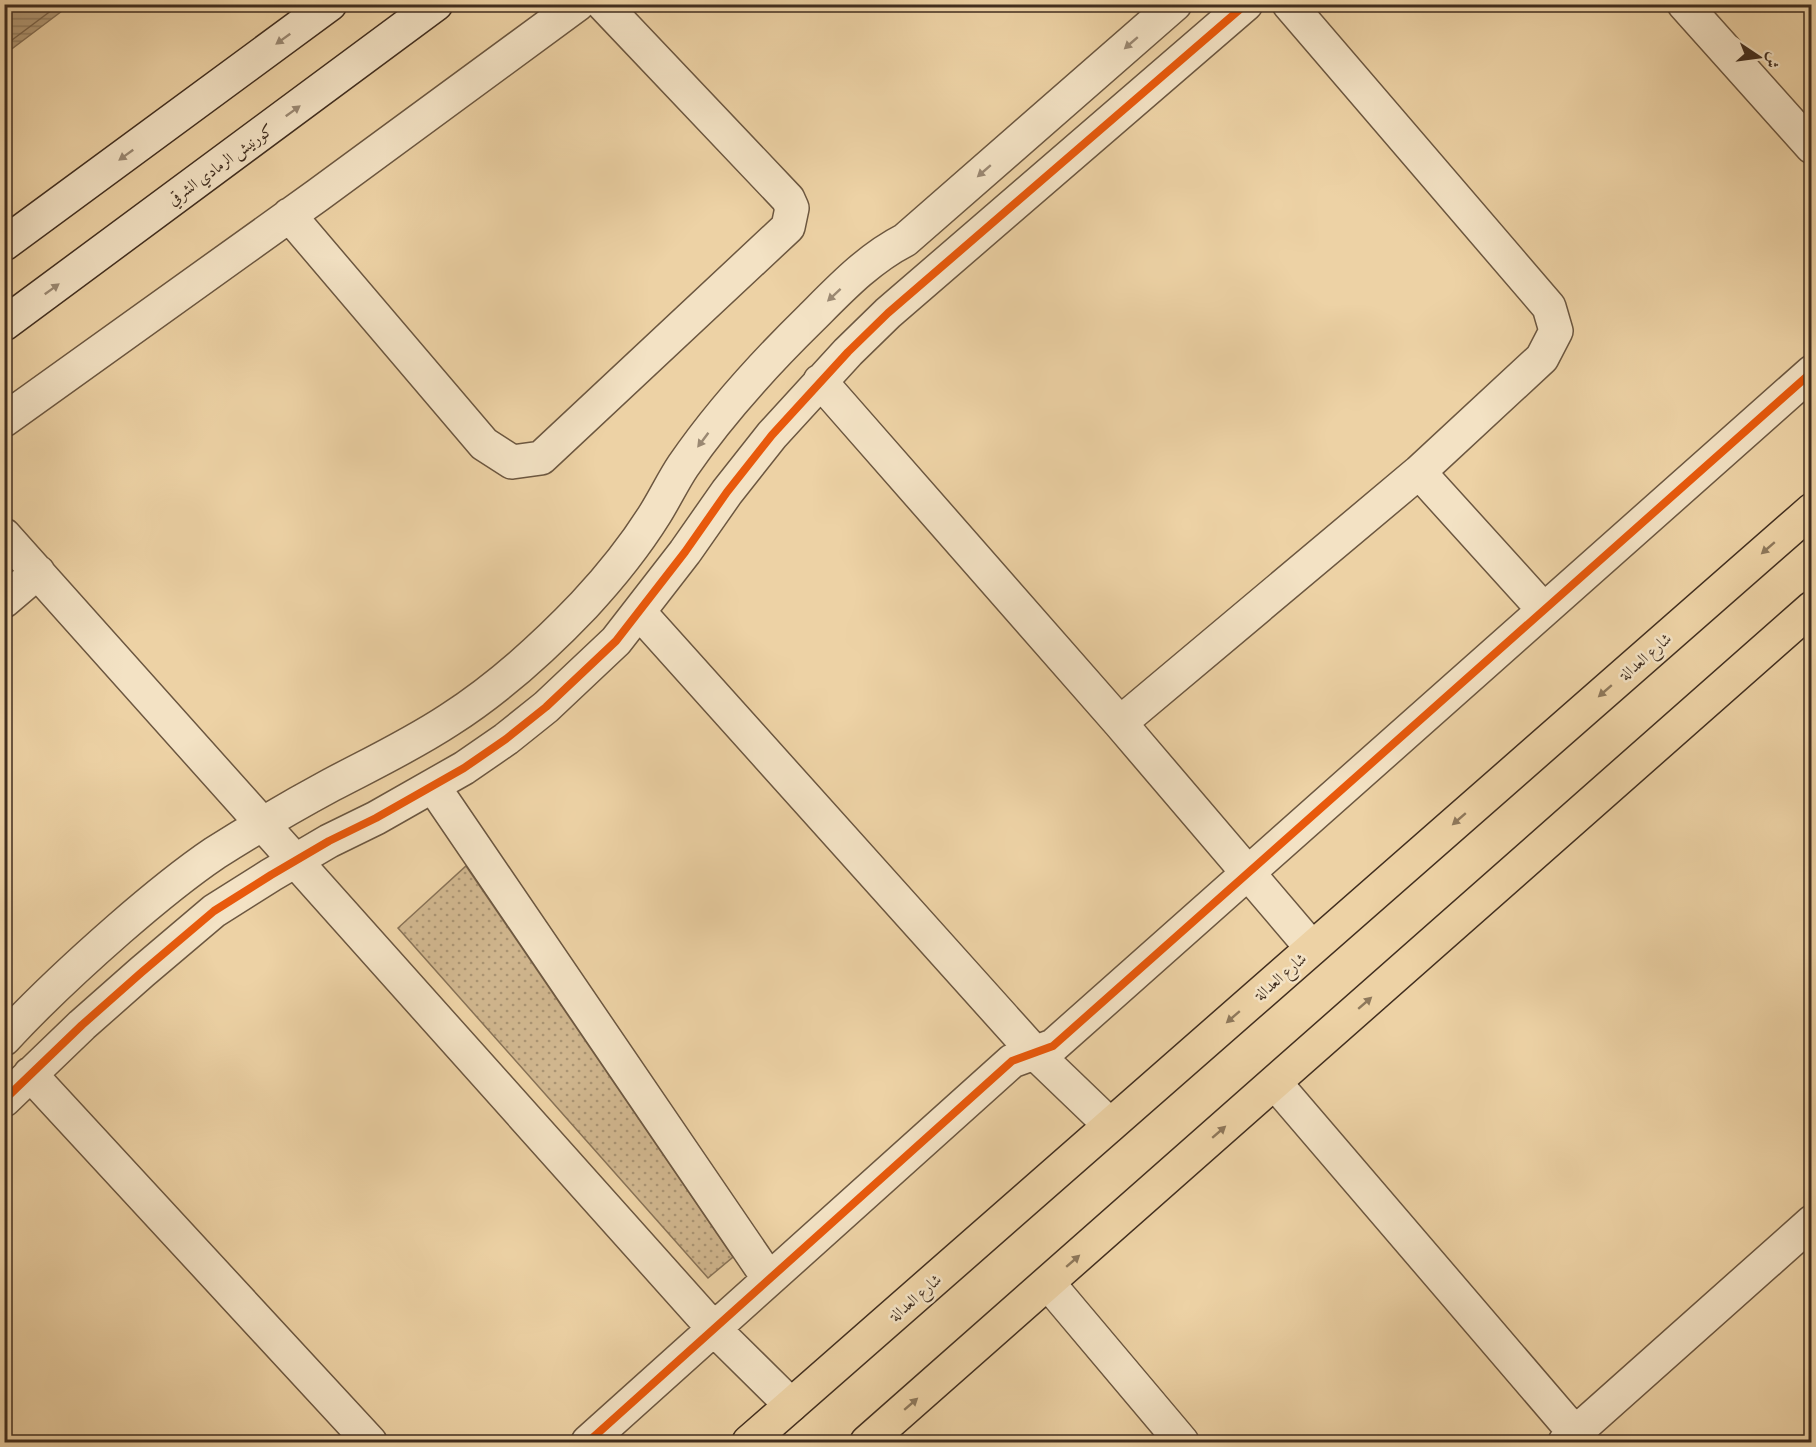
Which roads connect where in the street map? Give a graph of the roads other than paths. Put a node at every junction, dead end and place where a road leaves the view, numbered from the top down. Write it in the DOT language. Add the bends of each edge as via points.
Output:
graph roads {
  1 [pos="330,4"];
  2 [pos="436,4"];
  3 [pos="578,4"];
  4 [pos="603,4"];
  5 [pos="1175,4"];
  6 [pos="1246,4"];
  7 [pos="1289,4"];
  8 [pos="1684,4"];
  9 [pos="1809,141"];
  10 [pos="289,215"];
  11 [pos="4,244"];
  12 [pos="4,324"];
  13 [pos="1812,372"];
  14 [pos="820,381"];
  15 [pos="4,420"];
  16 [pos="1419,472"];
  17 [pos="1812,510"];
  18 [pos="4,535"];
  19 [pos="38,572"];
  20 [pos="4,601"];
  21 [pos="1812,608"];
  22 [pos="1544,610"];
  23 [pos="639,612"];
  24 [pos="1120,723"];
  25 [pos="433,786"];
  26 [pos="262,824"];
  27 [pos="295,861"];
  28 [pos="1248,873"];
  29 [pos="1312,948"];
  30 [pos="4,1039"];
  31 [pos="1035,1053"];
  32 [pos="30,1074"];
  33 [pos="1275,1083"];
  34 [pos="4,1100"];
  35 [pos="1110,1125"];
  36 [pos="1812,1222"];
  37 [pos="769,1279"];
  38 [pos="1048,1283"];
  39 [pos="714,1329"];
  40 [pos="791,1405"];
  41 [pos="1570,1438"];
  42 [pos="370,1443"];
  43 [pos="588,1443"];
  44 [pos="749,1443"];
  45 [pos="867,1443"];
  46 [pos="1182,1443"];
  1 -- 11 [label="street, one-way"];
  12 -- 2 [label="street, كورنيش الرمادي الشرقي, one-way"];
  3 -- 10 [label="street"];
  4 -- 10 [label="street" via="788,199 792,208 788,227 541,458 512,462 484,444"];
  5 -- 26 [label="street, one-way" via="904,240 868,262 800,328 717,421 622,560 544,646 449,720"];
  6 -- 14 [label="street" via="888,313"];
  7 -- 16 [label="street" via="1549,307 1556,331 1542,357"];
  8 -- 9 [label="street"];
  10 -- 15 [label="street"];
  13 -- 22 [label="street"];
  14 -- 23 [label="street" via="727,492"];
  14 -- 24 [label="street"];
  16 -- 22 [label="street"];
  16 -- 24 [label="street"];
  17 -- 29 [label="main road, شارع العدالة, one-way"];
  18 -- 19 [label="street"];
  19 -- 20 [label="street"];
  19 -- 26 [label="street"];
  33 -- 21 [label="main road, one-way"];
  22 -- 28 [label="street"];
  23 -- 25 [label="street" via="616,641 546,707 506,739"];
  23 -- 31 [label="street"];
  24 -- 28 [label="street"];
  25 -- 27 [label="street"];
  25 -- 37 [label="street"];
  26 -- 27 [label="street"];
  26 -- 30 [label="street" via="156,897 88,956"];
  27 -- 32 [label="street" via="214,911"];
  27 -- 39 [label="street"];
  28 -- 29 [label="street"];
  28 -- 31 [label="street" via="1053,1046"];
  29 -- 35 [label="main road, شارع العدالة, one-way"];
  31 -- 35 [label="street"];
  31 -- 37 [label="street" via="1012,1061"];
  32 -- 34 [label="street"];
  32 -- 42 [label="street"];
  38 -- 33 [label="main road, one-way"];
  33 -- 41 [label="street"];
  35 -- 40 [label="main road, شارع العدالة"];
  36 -- 41 [label="street"];
  37 -- 39 [label="street"];
  45 -- 38 [label="main road, one-way"];
  38 -- 46 [label="street"];
  39 -- 40 [label="street"];
  39 -- 43 [label="street"];
  40 -- 44 [label="main road, شارع العدالة"];
}
